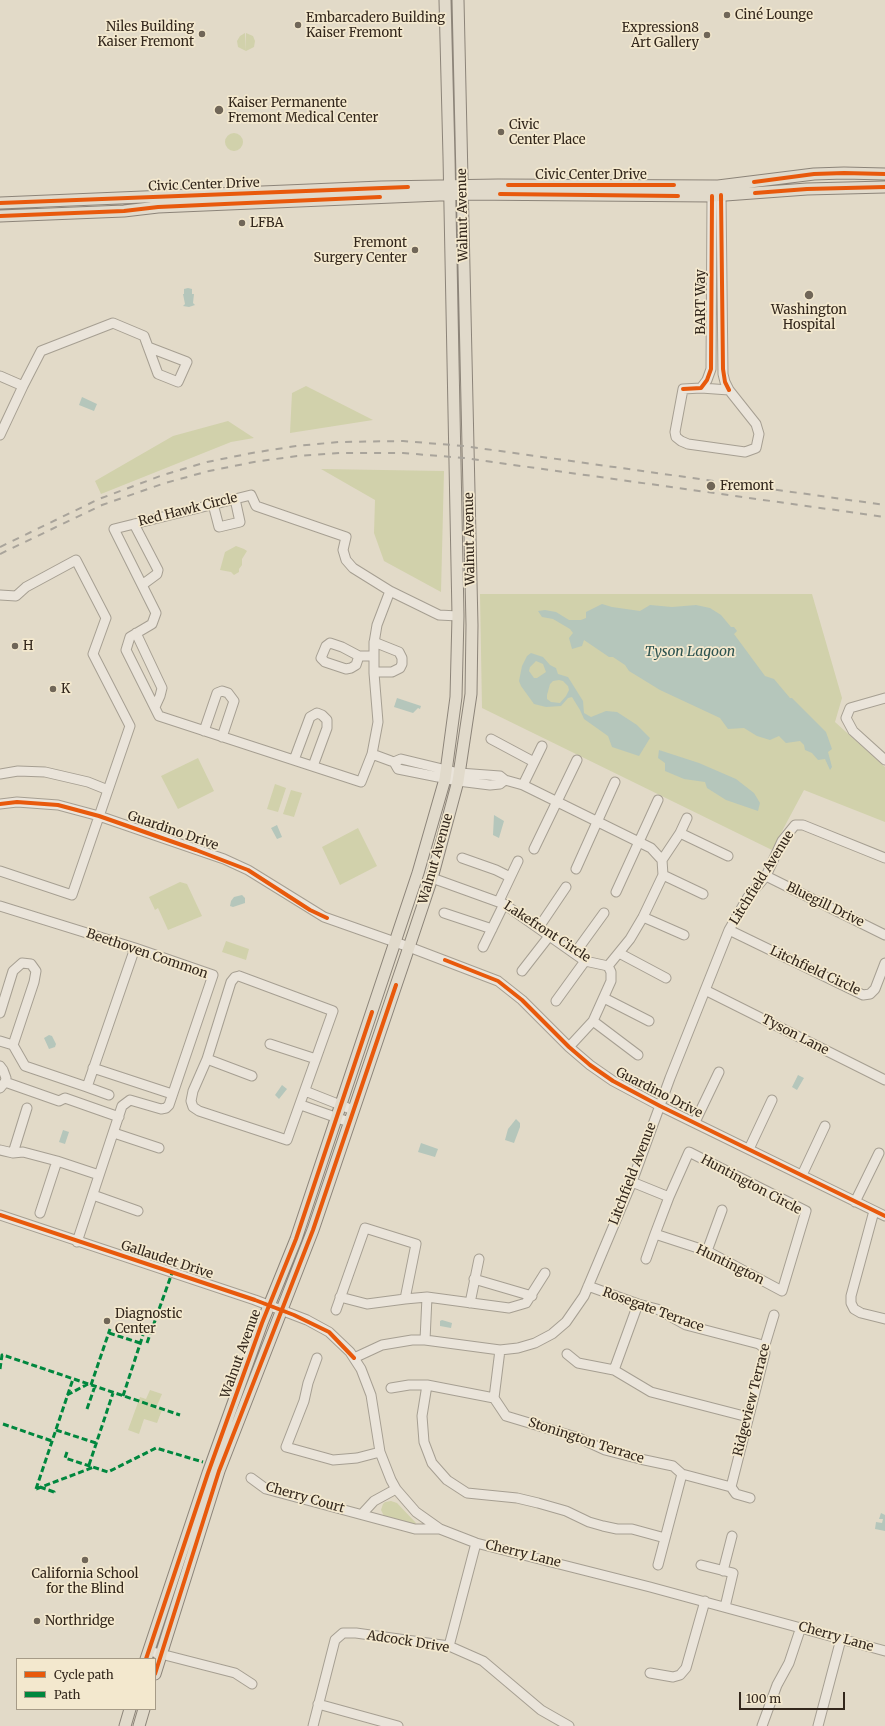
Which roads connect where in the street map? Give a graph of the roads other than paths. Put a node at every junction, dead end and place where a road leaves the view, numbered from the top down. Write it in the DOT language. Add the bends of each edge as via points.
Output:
graph roads {
  1 [pos="445,0"];
  2 [pos="458,0"];
  3 [pos="885,174"];
  4 [pos="885,187"];
  5 [pos="449,190"];
  6 [pos="462,190"];
  7 [pos="717,192"];
  8 [pos="0,198"];
  9 [pos="0,203"];
  10 [pos="16,203"];
  11 [pos="22,215"];
  12 [pos="0,216"];
  13 [pos="0,222"];
  14 [pos="148,346"];
  15 [pos="0,376"];
  16 [pos="23,386"];
  17 [pos="701,388"];
  18 [pos="729,390"];
  19 [pos="0,435"];
  20 [pos="235,499"];
  21 [pos="213,504"];
  22 [pos="134,524"];
  23 [pos="142,585"];
  24 [pos="390,590"];
  25 [pos="0,596"];
  26 [pos="458,616"];
  27 [pos="136,633"];
  28 [pos="374,642"];
  29 [pos="359,656"];
  30 [pos="374,656"];
  31 [pos="374,672"];
  32 [pos="885,698"];
  33 [pos="155,707"];
  34 [pos="204,730"];
  35 [pos="222,737"];
  36 [pos="491,739"];
  37 [pos="542,746"];
  38 [pos="372,754"];
  39 [pos="294,760"];
  40 [pos="577,760"];
  41 [pos="885,760"];
  42 [pos="534,762"];
  43 [pos="313,766"];
  44 [pos="0,774"];
  45 [pos="445,774"];
  46 [pos="459,777"];
  47 [pos="615,782"];
  48 [pos="523,785"];
  49 [pos="108,790"];
  50 [pos="658,800"];
  51 [pos="556,802"];
  52 [pos="0,804"];
  53 [pos="98,816"];
  54 [pos="687,818"];
  55 [pos="597,823"];
  56 [pos="680,833"];
  57 [pos="638,843"];
  58 [pos="534,849"];
  59 [pos="728,856"];
  60 [pos="462,858"];
  61 [pos="885,858"];
  62 [pos="662,860"];
  63 [pos="518,862"];
  64 [pos="576,869"];
  65 [pos="0,871"];
  66 [pos="662,875"];
  67 [pos="766,876"];
  68 [pos="510,877"];
  69 [pos="432,878"];
  70 [pos="566,887"];
  71 [pos="616,892"];
  72 [pos="703,894"];
  73 [pos="502,902"];
  74 [pos="0,906"];
  75 [pos="444,913"];
  76 [pos="604,913"];
  77 [pos="643,917"];
  78 [pos="539,927"];
  79 [pos="492,929"];
  80 [pos="729,930"];
  81 [pos="550,934"];
  82 [pos="684,935"];
  83 [pos="885,935"];
  84 [pos="395,942"];
  85 [pos="409,947"];
  86 [pos="484,947"];
  87 [pos="135,948"];
  88 [pos="575,953"];
  89 [pos="619,953"];
  90 [pos="585,960"];
  91 [pos="885,962"];
  92 [pos="608,966"];
  93 [pos="522,971"];
  94 [pos="666,978"];
  95 [pos="706,990"];
  96 [pos="604,998"];
  97 [pos="556,1001"];
  98 [pos="0,1013"];
  99 [pos="649,1020"];
  100 [pos="593,1021"];
  101 [pos="0,1041"];
  102 [pos="270,1044"];
  103 [pos="13,1045"];
  104 [pos="569,1047"];
  105 [pos="638,1055"];
  106 [pos="207,1059"];
  107 [pos="316,1059"];
  108 [pos="0,1066"];
  109 [pos="93,1068"];
  110 [pos="719,1072"];
  111 [pos="252,1076"];
  112 [pos="885,1080"];
  113 [pos="2,1085"];
  114 [pos="87,1087"];
  115 [pos="305,1091"];
  116 [pos="172,1094"];
  117 [pos="109,1095"];
  118 [pos="772,1100"];
  119 [pos="300,1104"];
  120 [pos="341,1105"];
  121 [pos="660,1106"];
  122 [pos="27,1108"];
  123 [pos="353,1110"];
  124 [pos="119,1117"];
  125 [pos="336,1117"];
  126 [pos="349,1122"];
  127 [pos="694,1122"];
  128 [pos="825,1126"];
  129 [pos="114,1132"];
  130 [pos="159,1148"];
  131 [pos="749,1149"];
  132 [pos="0,1150"];
  133 [pos="13,1153"];
  134 [pos="879,1153"];
  135 [pos="57,1161"];
  136 [pos="99,1175"];
  137 [pos="802,1175"];
  138 [pos="632,1182"];
  139 [pos="93,1195"];
  140 [pos="669,1197"];
  141 [pos="855,1202"];
  142 [pos="722,1210"];
  143 [pos="138,1211"];
  144 [pos="874,1211"];
  145 [pos="40,1213"];
  146 [pos="0,1215"];
  147 [pos="885,1216"];
  148 [pos="655,1234"];
  149 [pos="77,1242"];
  150 [pos="707,1251"];
  151 [pos="479,1259"];
  152 [pos="646,1260"];
  153 [pos="545,1273"];
  154 [pos="474,1279"];
  155 [pos="588,1286"];
  156 [pos="782,1290"];
  157 [pos="532,1296"];
  158 [pos="340,1297"];
  159 [pos="427,1298"];
  160 [pos="405,1299"];
  161 [pos="470,1303"];
  162 [pos="638,1304"];
  163 [pos="270,1305"];
  164 [pos="281,1310"];
  165 [pos="336,1310"];
  166 [pos="774,1315"];
  167 [pos="885,1319"];
  168 [pos="425,1340"];
  169 [pos="764,1348"];
  170 [pos="500,1350"];
  171 [pos="567,1354"];
  172 [pos="317,1358"];
  173 [pos="354,1358"];
  174 [pos="614,1370"];
  175 [pos="427,1385"];
  176 [pos="390,1388"];
  177 [pos="494,1398"];
  178 [pos="748,1418"];
  179 [pos="380,1452"];
  180 [pos="682,1474"];
  181 [pos="251,1478"];
  182 [pos="731,1487"];
  183 [pos="396,1489"];
  184 [pos="750,1498"];
  185 [pos="362,1514"];
  186 [pos="440,1529"];
  187 [pos="732,1536"];
  188 [pos="665,1538"];
  189 [pos="476,1542"];
  190 [pos="658,1565"];
  191 [pos="701,1565"];
  192 [pos="723,1571"];
  193 [pos="705,1601"];
  194 [pos="725,1607"];
  195 [pos="801,1627"];
  196 [pos="840,1639"];
  197 [pos="448,1646"];
  198 [pos="885,1651"];
  199 [pos="161,1654"];
  200 [pos="147,1655"];
  201 [pos="156,1671"];
  202 [pos="650,1673"];
  203 [pos="252,1684"];
  204 [pos="318,1704"];
  205 [pos="130,1710"];
  206 [pos="144,1710"];
  207 [pos="125,1726"];
  208 [pos="139,1726"];
  209 [pos="313,1726"];
  210 [pos="398,1726"];
  211 [pos="569,1726"];
  212 [pos="762,1726"];
  213 [pos="818,1726"];
  1 -- 5 [label="main road, Walnut Avenue"];
  2 -- 6 [label="main road, Walnut Avenue"];
  3 -- 7 [label="main road, Civic Center Drive" via="814,174"];
  4 -- 7 [label="main road, Civic Center Drive"];
  5 -- 6 [label="main road, Civic Center Drive"];
  5 -- 10 [label="main road, Civic Center Drive" via="381,187"];
  5 -- 11 [label="main road, Civic Center Drive"];
  5 -- 26 [label="main road, Walnut Avenue"];
  6 -- 7 [label="main road, Civic Center Drive"];
  6 -- 46 [label="main road, Walnut Avenue" via="472,694"];
  7 -- 17 [label="street, BART Way" via="712,369"];
  7 -- 18 [label="street, BART Way" via="722,369 724,382"];
  8 -- 10 [label="main road"];
  9 -- 10 [label="main road, Civic Center Drive"];
  11 -- 12 [label="main road, Civic Center Drive"];
  11 -- 13 [label="main road"];
  14 -- 14 [label="street" via="158,374 178,382 187,362"];
  14 -- 16 [label="street" via="144,336 113,323 41,351"];
  15 -- 16 [label="street"];
  16 -- 19 [label="street"];
  17 -- 18 [label="street, BART Way"];
  17 -- 18 [label="street, BART Way" via="683,389 676,436 688,444 751,451 756,448 758,428"];
  20 -- 21 [label="street, Red Hawk Circle"];
  20 -- 21 [label="street" via="240,522 219,528"];
  20 -- 24 [label="street, Red Hawk Circle" via="251,495 256,506 346,537 346,560 353,568"];
  21 -- 22 [label="street, Red Hawk Circle"];
  22 -- 23 [label="street" via="158,570 157,574"];
  22 -- 23 [label="street, Red Hawk Circle" via="114,529"];
  23 -- 27 [label="street" via="156,613 152,624"];
  24 -- 26 [label="street" via="439,615"];
  24 -- 28 [label="street" via="376,625"];
  25 -- 49 [label="street" via="16,596 26,587 76,560 106,618 93,654 130,726"];
  26 -- 45 [label="main road, Walnut Avenue" via="456,697"];
  27 -- 33 [label="street" via="162,688"];
  27 -- 33 [label="street" via="130,637 126,650"];
  28 -- 30 [label="street"];
  28 -- 31 [label="street" via="399,652 402,658 400,668 392,672"];
  29 -- 30 [label="street"];
  30 -- 31 [label="street"];
  31 -- 38 [label="street" via="378,722"];
  32 -- 41 [label="street" via="850,708 846,718 854,731"];
  33 -- 34 [label="street" via="159,716"];
  34 -- 35 [label="street"];
  34 -- 35 [label="street" via="217,693 228,693 234,701"];
  35 -- 39 [label="street"];
  36 -- 42 [label="street"];
  37 -- 42 [label="street"];
  38 -- 43 [label="street" via="361,782"];
  38 -- 45 [label="street" via="394,762 401,759"];
  39 -- 43 [label="street"];
  39 -- 43 [label="street" via="310,717 322,715 327,720 327,728"];
  40 -- 51 [label="street"];
  42 -- 48 [label="street"];
  44 -- 49 [label="street" via="18,771 45,772 88,782"];
  45 -- 46 [label="street"];
  45 -- 84 [label="main road, Walnut Avenue" via="418,873"];
  46 -- 48 [label="street" via="495,784 505,780"];
  46 -- 69 [label="main road, Walnut Avenue"];
  47 -- 55 [label="street"];
  48 -- 51 [label="street"];
  49 -- 53 [label="street"];
  50 -- 57 [label="street"];
  51 -- 55 [label="street"];
  51 -- 58 [label="street"];
  52 -- 53 [label="street, Guardino Drive" via="17,802 58,805"];
  53 -- 65 [label="street" via="72,895"];
  53 -- 84 [label="street, Guardino Drive" via="224,859 248,870 324,917"];
  54 -- 56 [label="street"];
  55 -- 57 [label="street"];
  55 -- 64 [label="street"];
  56 -- 59 [label="street"];
  56 -- 62 [label="street"];
  57 -- 62 [label="street" via="651,848"];
  57 -- 71 [label="street"];
  60 -- 68 [label="street"];
  61 -- 67 [label="street, Litchfield Avenue" via="803,825 795,825 782,841"];
  62 -- 66 [label="street"];
  63 -- 68 [label="street"];
  66 -- 72 [label="street"];
  66 -- 77 [label="street"];
  67 -- 80 [label="street, Litchfield Avenue" via="748,897"];
  67 -- 83 [label="street, Bluegill Drive"];
  68 -- 73 [label="street"];
  69 -- 73 [label="street, Lakefront Circle"];
  69 -- 85 [label="main road, Walnut Avenue"];
  70 -- 78 [label="street"];
  73 -- 78 [label="street, Lakefront Circle"];
  73 -- 79 [label="street"];
  74 -- 87 [label="street, Beethoven Common"];
  75 -- 79 [label="street"];
  76 -- 88 [label="street"];
  77 -- 82 [label="street"];
  77 -- 89 [label="street"];
  78 -- 81 [label="street, Lakefront Circle"];
  79 -- 86 [label="street"];
  80 -- 91 [label="street, Litchfield Circle" via="863,996 870,994 874,989"];
  80 -- 95 [label="street, Litchfield Avenue"];
  81 -- 88 [label="street, Lakefront Circle"];
  81 -- 93 [label="street"];
  84 -- 85 [label="street, Guardino Drive"];
  84 -- 120 [label="main road, Walnut Avenue"];
  85 -- 104 [label="street, Guardino Drive" via="498,981 522,1000"];
  85 -- 123 [label="main road, Walnut Avenue"];
  87 -- 109 [label="street"];
  87 -- 116 [label="street, Beethoven Common" via="213,975"];
  88 -- 90 [label="street, Lakefront Circle"];
  89 -- 92 [label="street"];
  89 -- 94 [label="street"];
  90 -- 92 [label="street, Lakefront Circle"];
  90 -- 97 [label="street"];
  92 -- 96 [label="street" via="612,972 611,981"];
  95 -- 112 [label="street, Tyson Lane"];
  95 -- 121 [label="street, Litchfield Avenue"];
  96 -- 99 [label="street"];
  96 -- 100 [label="street"];
  98 -- 103 [label="street" via="13,971 22,963 31,964 36,972 34,982"];
  100 -- 104 [label="street"];
  100 -- 105 [label="street"];
  101 -- 103 [label="street"];
  102 -- 107 [label="street"];
  103 -- 114 [label="street" via="25,1066"];
  104 -- 121 [label="street, Guardino Drive" via="605,1076"];
  106 -- 107 [label="street" via="231,982 239,976 333,1011"];
  106 -- 111 [label="street"];
  106 -- 119 [label="street" via="191,1102 199,1111 287,1140"];
  107 -- 115 [label="street"];
  108 -- 113 [label="street" via="5,1074"];
  109 -- 114 [label="street"];
  109 -- 116 [label="street"];
  110 -- 127 [label="street"];
  113 -- 124 [label="street" via="59,1101 65,1098"];
  114 -- 117 [label="street"];
  115 -- 119 [label="street"];
  115 -- 120 [label="street"];
  116 -- 124 [label="street" via="169,1105 161,1109 130,1100 122,1106"];
  118 -- 131 [label="street"];
  119 -- 125 [label="street"];
  120 -- 123 [label="street"];
  120 -- 125 [label="main road, Walnut Avenue"];
  121 -- 127 [label="street, Guardino Drive"];
  121 -- 138 [label="street, Litchfield Avenue"];
  122 -- 133 [label="street"];
  123 -- 126 [label="main road, Walnut Avenue"];
  124 -- 129 [label="street"];
  125 -- 126 [label="street"];
  125 -- 163 [label="main road, Walnut Avenue" via="296,1239"];
  126 -- 164 [label="main road, Walnut Avenue" via="313,1230"];
  127 -- 131 [label="street, Guardino Drive"];
  128 -- 137 [label="street"];
  129 -- 130 [label="street"];
  129 -- 136 [label="street"];
  131 -- 137 [label="street, Guardino Drive"];
  132 -- 133 [label="street"];
  133 -- 135 [label="street" via="23,1152"];
  134 -- 141 [label="street"];
  135 -- 136 [label="street"];
  135 -- 145 [label="street"];
  136 -- 139 [label="street"];
  137 -- 141 [label="street, Guardino Drive"];
  138 -- 140 [label="street"];
  138 -- 155 [label="street, Litchfield Avenue"];
  139 -- 143 [label="street"];
  139 -- 149 [label="street"];
  140 -- 148 [label="street"];
  140 -- 156 [label="street, Huntington Circle" via="689,1152 806,1211"];
  141 -- 144 [label="street, Guardino Drive"];
  142 -- 150 [label="street"];
  144 -- 147 [label="street, Guardino Drive"];
  144 -- 167 [label="street" via="851,1303 854,1309 861,1313"];
  146 -- 149 [label="street, Gallaudet Drive"];
  148 -- 150 [label="street, Huntington"];
  148 -- 152 [label="street"];
  149 -- 163 [label="street, Gallaudet Drive"];
  150 -- 156 [label="street, Huntington"];
  151 -- 154 [label="street"];
  153 -- 157 [label="street"];
  154 -- 157 [label="street"];
  154 -- 161 [label="street"];
  155 -- 162 [label="street, Rosegate Terrace"];
  155 -- 170 [label="street, Litchfield Avenue" via="579,1305 566,1322 552,1334 535,1343"];
  157 -- 161 [label="street" via="526,1303 509,1308"];
  158 -- 160 [label="street" via="366,1304"];
  158 -- 160 [label="street" via="365,1228 416,1244"];
  158 -- 165 [label="street"];
  159 -- 160 [label="street"];
  159 -- 161 [label="street"];
  159 -- 168 [label="street"];
  162 -- 169 [label="street, Rosegate Terrace" via="658,1309 686,1325 759,1344"];
  162 -- 174 [label="street"];
  163 -- 164 [label="street, Gallaudet Drive"];
  163 -- 200 [label="main road, Walnut Avenue" via="208,1473"];
  164 -- 173 [label="street, Cherry Lane" via="329,1332"];
  164 -- 199 [label="main road, Walnut Avenue" via="219,1471"];
  166 -- 169 [label="street, Ridgeview Terrace"];
  168 -- 170 [label="street, Litchfield Avenue"];
  168 -- 173 [label="street, Litchfield Avenue" via="382,1345"];
  169 -- 178 [label="street, Ridgeview Terrace" via="765,1353"];
  170 -- 177 [label="street"];
  171 -- 174 [label="street" via="578,1363"];
  172 -- 179 [label="street" via="308,1383 308,1402 286,1447 333,1460"];
  173 -- 179 [label="street, Cherry Lane" via="371,1395"];
  174 -- 178 [label="street" via="651,1392"];
  175 -- 176 [label="street"];
  175 -- 177 [label="street"];
  175 -- 188 [label="street" via="422,1416 424,1442 432,1463 447,1480 467,1493 517,1498 566,1511 603,1526 632,1529"];
  177 -- 180 [label="street, Stonington Terrace" via="506,1416 578,1438 605,1450 673,1466"];
  178 -- 182 [label="street, Ridgeview Terrace"];
  179 -- 183 [label="street, Cherry Lane"];
  180 -- 182 [label="street, Stonington Terrace"];
  180 -- 188 [label="street"];
  181 -- 185 [label="street, Cherry Court" via="266,1490"];
  182 -- 184 [label="street, Stonington Terrace" via="736,1494"];
  183 -- 185 [label="street, Cherry Court" via="374,1501"];
  183 -- 186 [label="street, Cherry Lane" via="416,1512"];
  185 -- 186 [label="street, Cherry Court" via="415,1529"];
  186 -- 189 [label="street, Cherry Lane"];
  187 -- 192 [label="street"];
  188 -- 190 [label="street"];
  189 -- 193 [label="street, Cherry Lane"];
  189 -- 197 [label="street"];
  191 -- 192 [label="street"];
  192 -- 194 [label="street" via="733,1573"];
  193 -- 194 [label="street, Cherry Lane"];
  193 -- 202 [label="street" via="686,1668 680,1675 673,1677"];
  194 -- 195 [label="street, Cherry Lane"];
  195 -- 196 [label="street, Cherry Lane"];
  195 -- 212 [label="street" via="789,1663 777,1685"];
  196 -- 198 [label="street, Cherry Lane"];
  196 -- 213 [label="street"];
  197 -- 204 [label="street, Adcock Drive" via="343,1633 335,1640"];
  197 -- 211 [label="street, Adcock Drive" via="483,1661 541,1710"];
  199 -- 200 [label="street"];
  199 -- 201 [label="main road, Walnut Avenue"];
  199 -- 203 [label="street" via="235,1673"];
  204 -- 209 [label="street"];
  204 -- 210 [label="street"];
  205 -- 207 [label="main road"];
  206 -- 208 [label="main road"];
}
